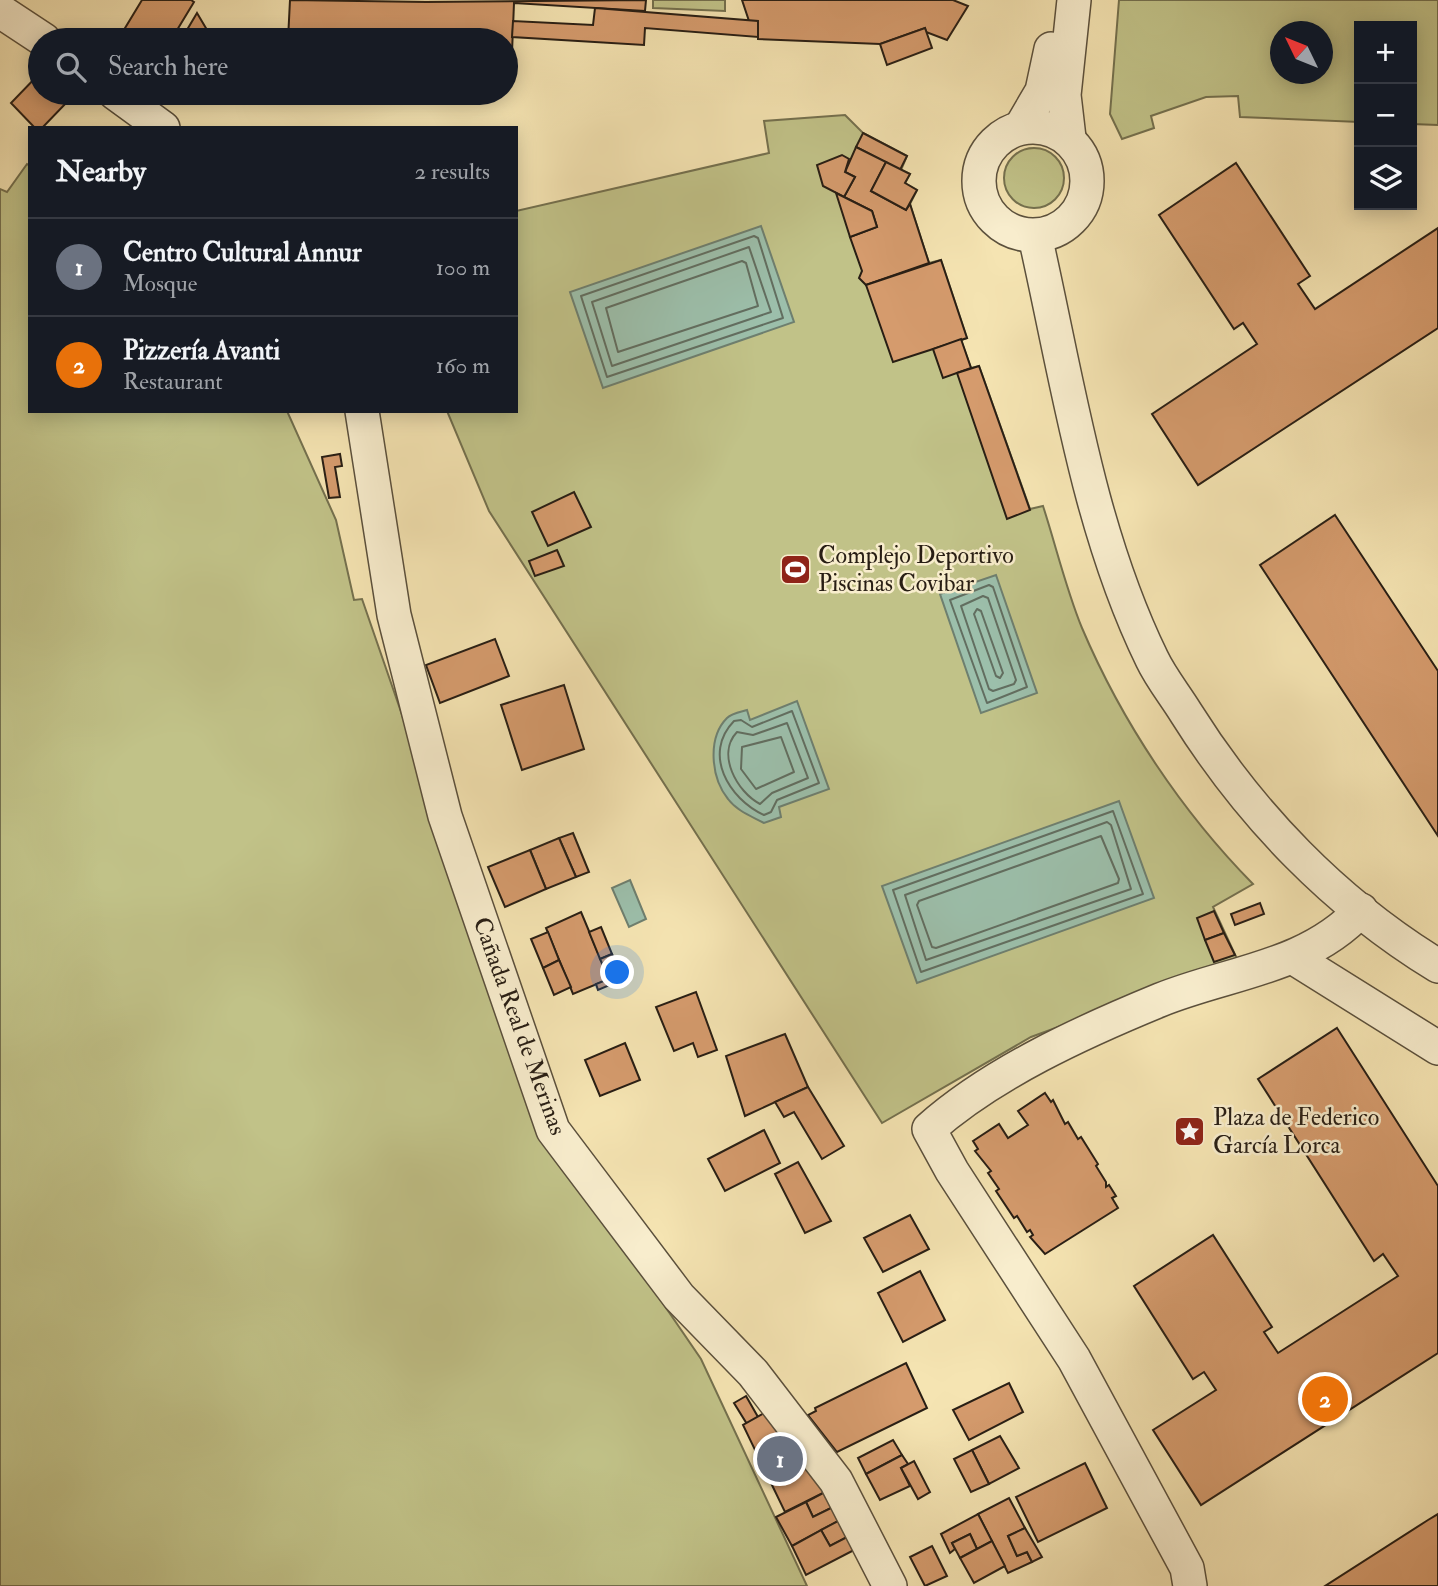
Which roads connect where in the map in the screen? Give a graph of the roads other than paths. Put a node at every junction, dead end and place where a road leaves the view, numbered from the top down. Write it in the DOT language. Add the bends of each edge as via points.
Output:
graph roads {
  1 [pos="1059,0"];
  2 [pos="1074,0"];
  3 [pos="0,11"];
  4 [pos="28,29"];
  5 [pos="131,105"];
  6 [pos="160,126"];
  7 [pos="1021,127"];
  8 [pos="1069,138"];
  9 [pos="1035,236"];
  10 [pos="362,413"];
  11 [pos="1361,910"];
  12 [pos="1294,958"];
  13 [pos="1438,966"];
  14 [pos="1438,1048"];
  15 [pos="891,1586"];
  16 [pos="1190,1586"];
  1 -- 7 [label="street" via="1042,91"];
  2 -- 8 [label="street" via="1064,95"];
  3 -- 4 [label="street"];
  5 -- 6 [label="street"];
  7 -- 8 [label="street" via="1046,128"];
  7 -- 9 [label="street" via="1000,137 985,155 979,177 981,200 993,219 1012,232"];
  8 -- 9 [label="street" via="1084,159 1088,185 1080,210 1060,229"];
  9 -- 11 [label="street" via="1089,480 1116,570 1152,660 1211,753 1272,831"];
  10 -- 15 [label="street, Cañada Real de Merinas" via="394,615 445,816 553,1130 679,1297 753,1373 836,1481"];
  11 -- 12 [label="street" via="1331,938"];
  11 -- 13 [label="street"];
  12 -- 14 [label="street"];
  12 -- 16 [label="street" via="1162,999 1073,1039 962,1100 929,1129 1074,1359 1187,1568"];
}
